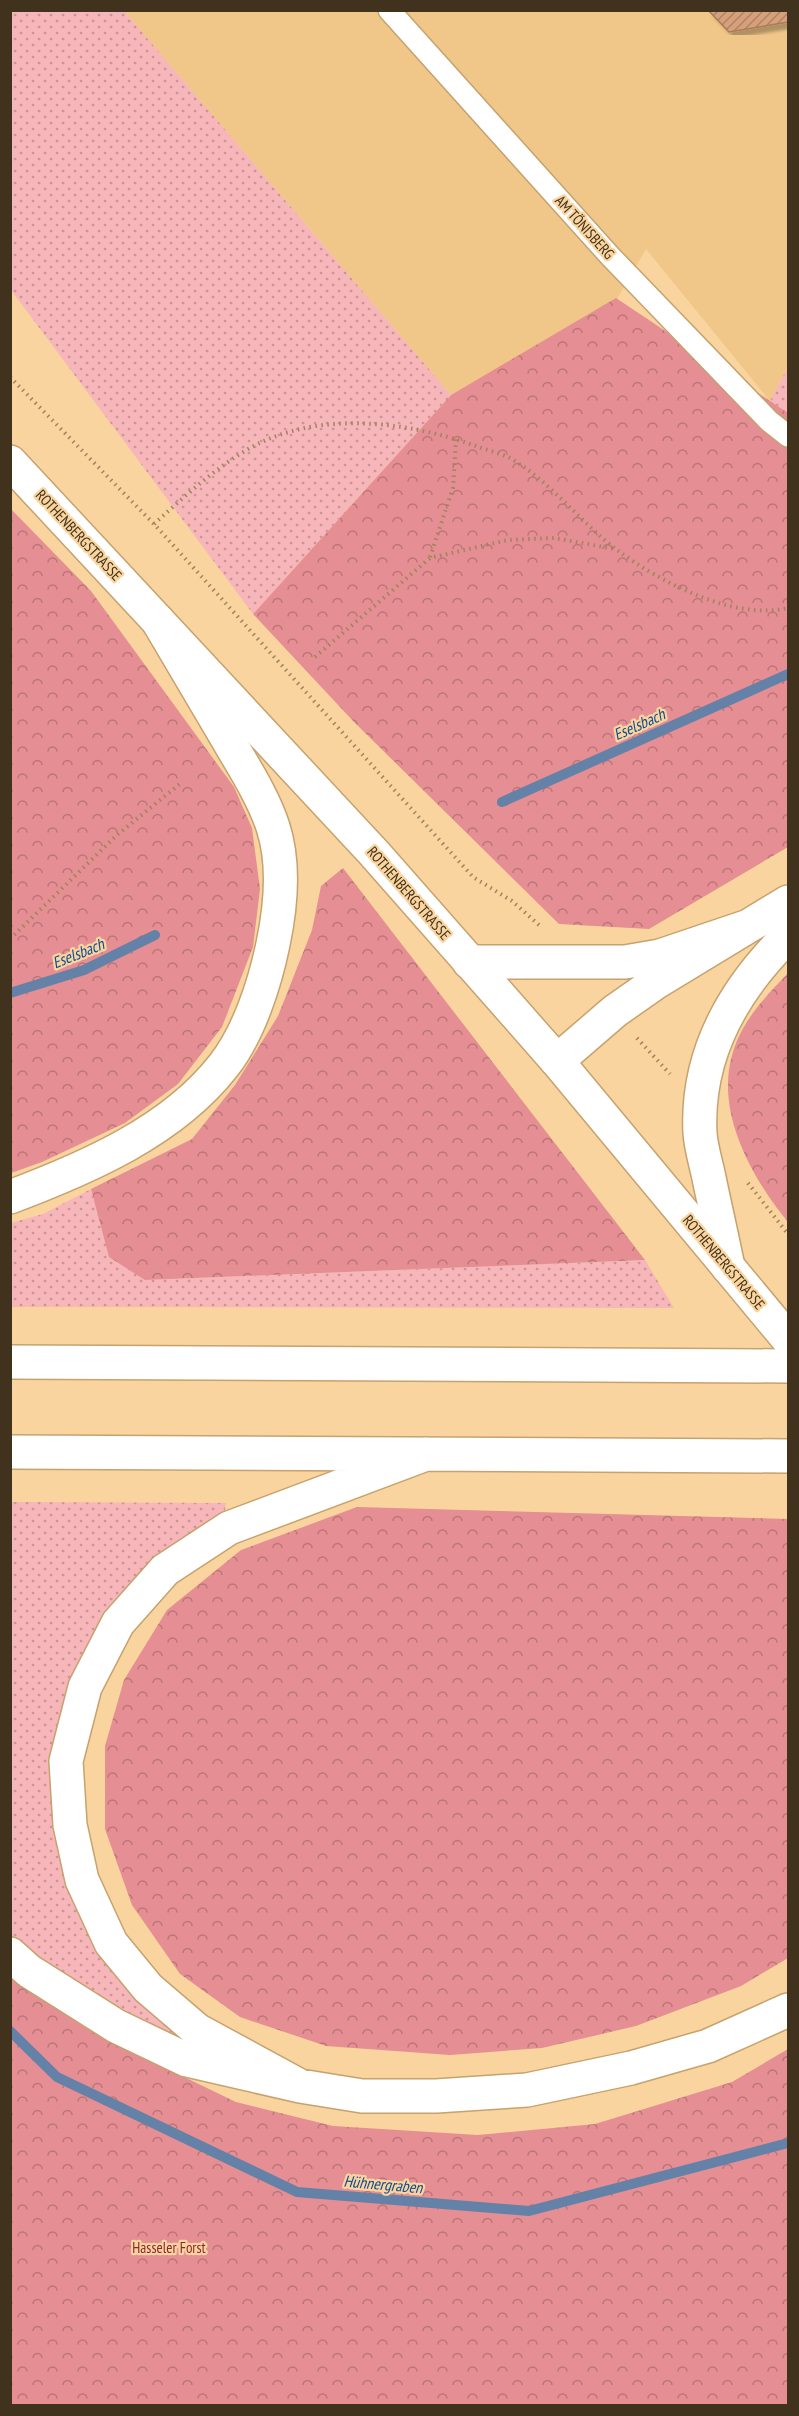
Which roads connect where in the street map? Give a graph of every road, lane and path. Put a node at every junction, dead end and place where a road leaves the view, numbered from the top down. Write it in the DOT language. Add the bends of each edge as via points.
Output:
graph roads {
  1 [pos="389,10"];
  2 [pos="10,377"];
  3 [pos="789,436"];
  4 [pos="456,439"];
  5 [pos="10,462"];
  6 [pos="154,524"];
  7 [pos="616,549"];
  8 [pos="430,558"];
  9 [pos="789,608"];
  10 [pos="158,621"];
  11 [pos="315,657"];
  12 [pos="181,783"];
  13 [pos="789,902"];
  14 [pos="746,927"];
  15 [pos="789,936"];
  16 [pos="10,939"];
  17 [pos="575,961"];
  18 [pos="469,962"];
  19 [pos="615,1011"];
  20 [pos="557,1061"];
  21 [pos="700,1091"];
  22 [pos="746,1180"];
  23 [pos="10,1197"];
  24 [pos="789,1234"];
  25 [pos="728,1267"];
  26 [pos="789,1340"];
  27 [pos="10,1362"];
  28 [pos="789,1366"];
  29 [pos="10,1452"];
  30 [pos="426,1454"];
  31 [pos="789,1455"];
  32 [pos="10,1954"];
  33 [pos="789,2010"];
  34 [pos="300,2086"];
  1 -- 3 [label="lane, AM TÖNISBERG" via="610,256 769,421"];
  2 -- 6 [label="path"];
  4 -- 6 [label="path" via="391,425 342,423 294,431 251,448 201,482"];
  4 -- 7 [label="path" via="509,458 561,497"];
  4 -- 8 [label="path" via="453,488"];
  5 -- 10 [label="main road, ROTHENBERGSTRASSE"];
  6 -- 17 [label="path" via="473,877 512,901"];
  7 -- 8 [label="path" via="554,538 508,540"];
  7 -- 9 [label="path" via="652,574 739,609"];
  8 -- 11 [label="path"];
  10 -- 18 [label="main road, ROTHENBERGSTRASSE" via="374,853"];
  10 -- 23 [label="main road" via="247,771 273,826 280,898 268,969 251,1014 225,1064 187,1103 144,1134 97,1160"];
  12 -- 16 [label="path" via="117,836"];
  13 -- 14 [label="main road"];
  14 -- 17 [label="main road" via="660,956 625,962"];
  14 -- 19 [label="main road"];
  15 -- 21 [label="main road" via="742,988 717,1033"];
  17 -- 18 [label="main road"];
  18 -- 20 [label="main road, ROTHENBERGSTRASSE"];
  19 -- 20 [label="main road"];
  19 -- 21 [label="path" via="664,1070"];
  20 -- 25 [label="main road, ROTHENBERGSTRASSE"];
  21 -- 25 [label="main road" via="700,1135"];
  22 -- 24 [label="path"];
  25 -- 26 [label="main road, ROTHENBERGSTRASSE"];
  27 -- 28 [label="main road"];
  29 -- 30 [label="main road"];
  30 -- 31 [label="main road"];
  30 -- 34 [label="main road" via="229,1528 165,1570 118,1623 101,1655 85,1687 66,1761 70,1824 82,1880 111,1943 148,1988 197,2030"];
  32 -- 34 [label="main road" via="28,1971 116,2026 187,2060"];
  33 -- 34 [label="main road" via="708,2046 631,2068 527,2090 362,2096"];
}
